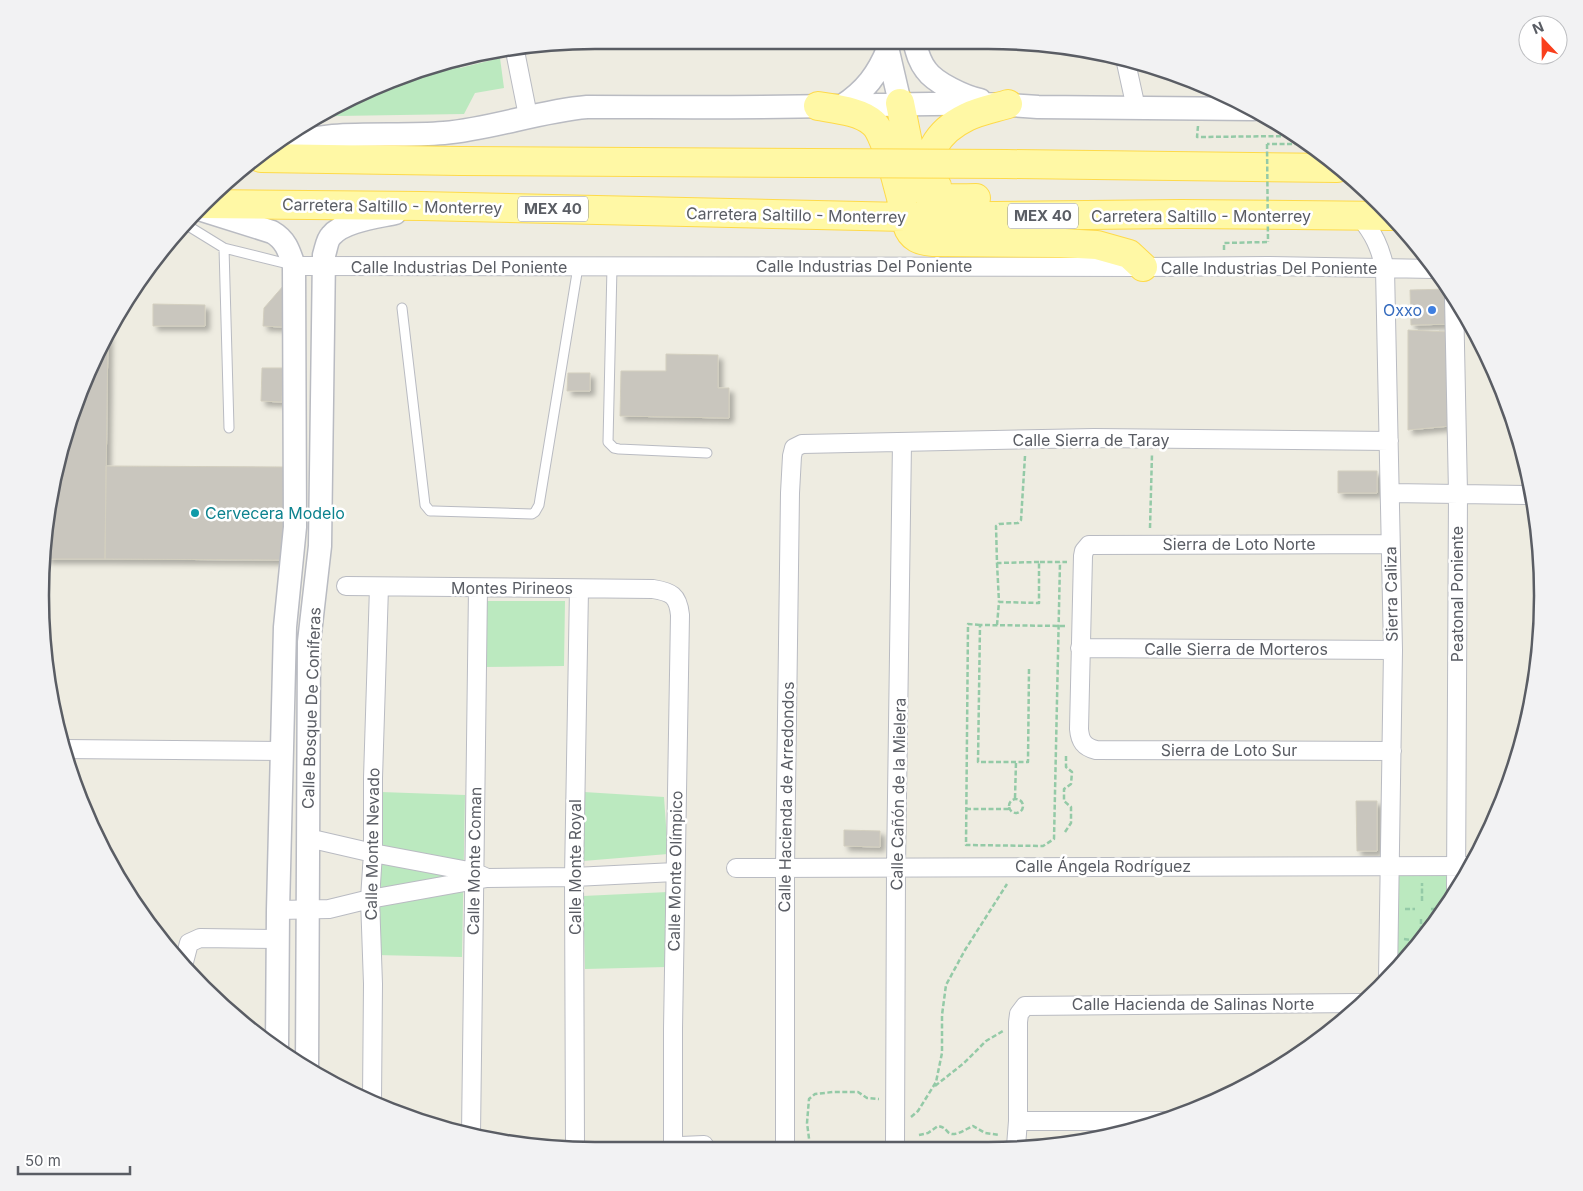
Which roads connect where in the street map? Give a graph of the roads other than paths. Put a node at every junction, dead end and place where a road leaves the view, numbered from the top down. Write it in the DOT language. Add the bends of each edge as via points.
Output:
graph roads {
  1 [pos="886,49"];
  2 [pos="888,49"];
  3 [pos="916,49"];
  4 [pos="516,54"];
  5 [pos="1127,67"];
  6 [pos="900,103"];
  7 [pos="1008,104"];
  8 [pos="830,106"];
  9 [pos="1231,106"];
  10 [pos="1136,108"];
  11 [pos="528,116"];
  12 [pos="288,144"];
  13 [pos="268,158"];
  14 [pos="1327,168"];
  15 [pos="956,198"];
  16 [pos="214,204"];
  17 [pos="421,206"];
  18 [pos="206,212"];
  19 [pos="1181,214"];
  20 [pos="1381,216"];
  21 [pos="906,217"];
  22 [pos="1360,217"];
  23 [pos="191,228"];
  24 [pos="224,248"];
  25 [pos="294,266"];
  26 [pos="323,266"];
  27 [pos="578,267"];
  28 [pos="612,267"];
  29 [pos="1143,267"];
  30 [pos="1425,268"];
  31 [pos="1386,269"];
  32 [pos="402,308"];
  33 [pos="1454,311"];
  34 [pos="229,428"];
  35 [pos="1389,441"];
  36 [pos="902,442"];
  37 [pos="794,448"];
  38 [pos="707,453"];
  39 [pos="1390,493"];
  40 [pos="1458,493"];
  41 [pos="1525,495"];
  42 [pos="1390,544"];
  43 [pos="346,586"];
  44 [pos="379,587"];
  45 [pos="478,588"];
  46 [pos="579,589"];
  47 [pos="675,597"];
  48 [pos="1080,648"];
  49 [pos="1393,650"];
  50 [pos="71,749"];
  51 [pos="1392,750"];
  52 [pos="283,751"];
  53 [pos="308,838"];
  54 [pos="373,853"];
  55 [pos="1463,865"];
  56 [pos="736,868"];
  57 [pos="785,868"];
  58 [pos="896,868"];
  59 [pos="676,872"];
  60 [pos="1389,873"];
  61 [pos="478,877"];
  62 [pos="574,877"];
  63 [pos="370,899"];
  64 [pos="278,910"];
  65 [pos="308,910"];
  66 [pos="278,940"];
  67 [pos="185,957"];
  68 [pos="1388,967"];
  69 [pos="1352,1003"];
  70 [pos="277,1039"];
  71 [pos="307,1060"];
  72 [pos="372,1094"];
  73 [pos="1125,1125"];
  74 [pos="471,1128"];
  75 [pos="1017,1135"];
  76 [pos="575,1141"];
  77 [pos="673,1142"];
  78 [pos="785,1142"];
  79 [pos="895,1142"];
  1 -- 8 [label="street" via="881,66 866,88 856,97"];
  2 -- 6 [label="street"];
  3 -- 7 [label="street" via="931,75 959,92"];
  4 -- 11 [label="street"];
  5 -- 10 [label="street"];
  6 -- 7 [label="street"];
  6 -- 8 [label="street"];
  6 -- 15 [label="main road" via="917,183 933,195"];
  7 -- 10 [label="street"];
  7 -- 15 [label="main road" via="959,121 935,143 930,158 931,173 939,188"];
  8 -- 11 [label="street" via="588,108"];
  8 -- 21 [label="main road" via="867,118 878,128 887,148"];
  9 -- 10 [label="street"];
  11 -- 12 [label="street" via="464,131 332,136"];
  13 -- 14 [label="main road, bridge"];
  15 -- 19 [label="main road" via="1135,204 1169,207"];
  16 -- 17 [label="main road, Carretera Saltillo - Monterrey / MEX 40"];
  17 -- 21 [label="main road, Carretera Saltillo - Monterrey / MEX 40"];
  17 -- 26 [label="street, Calle Bosque De Coníferas" via="362,220 339,230 330,236"];
  18 -- 25 [label="street, Calle Bosque De Coníferas" via="281,237"];
  19 -- 21 [label="main road, Carretera Saltillo - Monterrey / MEX 40"];
  19 -- 22 [label="main road, Carretera Saltillo - Monterrey / MEX 40"];
  20 -- 22 [label="main road, Carretera Saltillo - Monterrey / MEX 40"];
  21 -- 29 [label="main road" via="911,234 921,240 1097,245 1129,254"];
  22 -- 31 [label="street, Sierra Caliza" via="1372,232"];
  23 -- 24 [label="lane"];
  24 -- 25 [label="lane"];
  24 -- 34 [label="lane"];
  25 -- 26 [label="street, Calle Industrias Del Poniente"];
  25 -- 52 [label="street, Calle Bosque De Coníferas" via="296,527 285,626"];
  26 -- 27 [label="street, Calle Industrias Del Poniente"];
  26 -- 53 [label="street, Calle Bosque De Coníferas" via="320,546 309,642"];
  27 -- 28 [label="street, Calle Industrias Del Poniente"];
  27 -- 32 [label="lane" via="539,505 532,514 434,512 425,506"];
  28 -- 29 [label="street, Calle Industrias Del Poniente"];
  28 -- 38 [label="lane" via="608,442 618,449"];
  29 -- 31 [label="street, Calle Industrias Del Poniente"];
  30 -- 31 [label="street, Calle Industrias Del Poniente"];
  31 -- 35 [label="street, Sierra Caliza"];
  33 -- 40 [label="street, Peatonal Poniente"];
  35 -- 36 [label="street, Calle Sierra de Taray" via="1094,438"];
  35 -- 39 [label="street, Sierra Caliza"];
  36 -- 37 [label="street, Calle Sierra de Taray" via="802,444"];
  36 -- 58 [label="street, Calle Cañón de la Mielera"];
  37 -- 57 [label="street, Calle Hacienda de Arredondos" via="790,493"];
  39 -- 40 [label="street"];
  39 -- 42 [label="street, Sierra Caliza"];
  40 -- 41 [label="street"];
  40 -- 55 [label="street, Peatonal Poniente"];
  42 -- 48 [label="street, Sierra de Loto Norte" via="1089,545 1084,551 1083,562"];
  42 -- 49 [label="street, Sierra Caliza"];
  43 -- 44 [label="street, Montes Pirineos"];
  44 -- 45 [label="street, Montes Pirineos"];
  44 -- 54 [label="street, Calle Monte Nevado"];
  45 -- 46 [label="street, Montes Pirineos"];
  45 -- 61 [label="street, Calle Monte Coman"];
  46 -- 47 [label="street, Montes Pirineos" via="653,589"];
  46 -- 62 [label="street, Calle Monte Royal"];
  47 -- 59 [label="street, Calle Monte Olímpico" via="680,615"];
  48 -- 49 [label="street, Calle Sierra de Morteros"];
  48 -- 51 [label="street, Sierra de Loto Sur" via="1078,729 1085,746 1096,750"];
  49 -- 51 [label="street, Sierra Caliza"];
  50 -- 52 [label="street"];
  51 -- 60 [label="street, Sierra Caliza"];
  52 -- 64 [label="street, Calle Bosque De Coníferas"];
  53 -- 54 [label="street"];
  53 -- 65 [label="street, Calle Bosque De Coníferas"];
  54 -- 61 [label="street"];
  54 -- 63 [label="street, Calle Monte Nevado"];
  55 -- 60 [label="street, Calle Ángela Rodríguez"];
  56 -- 57 [label="street, Calle Ángela Rodríguez"];
  57 -- 58 [label="street, Calle Ángela Rodríguez"];
  57 -- 78 [label="street, Calle Hacienda de Arredondos"];
  58 -- 60 [label="street, Calle Ángela Rodríguez"];
  58 -- 79 [label="street, Calle Cañón de la Mielera"];
  59 -- 62 [label="street"];
  59 -- 77 [label="street, Calle Monte Olímpico"];
  60 -- 68 [label="street, Sierra Caliza"];
  61 -- 62 [label="street"];
  61 -- 63 [label="street"];
  61 -- 74 [label="street, Calle Monte Coman"];
  62 -- 76 [label="street, Calle Monte Royal"];
  63 -- 65 [label="street"];
  63 -- 72 [label="street, Calle Monte Nevado"];
  64 -- 65 [label="street"];
  64 -- 66 [label="street, Calle Bosque De Coníferas"];
  65 -- 71 [label="street, Calle Bosque De Coníferas"];
  66 -- 67 [label="street" via="200,938 188,943"];
  66 -- 70 [label="street, Calle Bosque De Coníferas"];
  69 -- 75 [label="street, Calle Hacienda de Salinas Norte" via="1021,1014"];
  73 -- 75 [label="street"];
}
